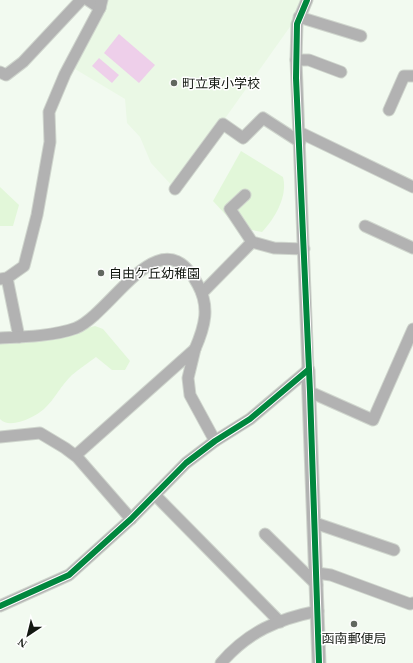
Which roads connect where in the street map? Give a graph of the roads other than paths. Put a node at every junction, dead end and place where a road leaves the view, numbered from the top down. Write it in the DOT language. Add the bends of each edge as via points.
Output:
graph roads {
  1 [pos="81,0"];
  2 [pos="88,0"];
  3 [pos="307,0"];
  4 [pos="101,4"];
  5 [pos="299,17"];
  6 [pos="361,36"];
  7 [pos="296,60"];
  8 [pos="0,72"];
  9 [pos="341,72"];
  10 [pos="413,76"];
  11 [pos="389,110"];
  12 [pos="299,137"];
  13 [pos="413,187"];
  14 [pos="176,189"];
  15 [pos="245,195"];
  16 [pos="365,226"];
  17 [pos="252,242"];
  18 [pos="413,248"];
  19 [pos="304,249"];
  20 [pos="4,278"];
  21 [pos="202,293"];
  22 [pos="413,329"];
  23 [pos="19,337"];
  24 [pos="0,338"];
  25 [pos="195,349"];
  26 [pos="308,370"];
  27 [pos="310,392"];
  28 [pos="0,437"];
  29 [pos="214,441"];
  30 [pos="76,456"];
  31 [pos="156,495"];
  32 [pos="131,519"];
  33 [pos="315,523"];
  34 [pos="265,534"];
  35 [pos="394,550"];
  36 [pos="317,579"];
  37 [pos="413,603"];
  38 [pos="0,606"];
  39 [pos="318,611"];
  40 [pos="280,622"];
  41 [pos="221,663"];
  42 [pos="319,663"];
  1 -- 8 [label="street" via="23,62 6,74"];
  2 -- 4 [label="street"];
  3 -- 5 [label="street"];
  4 -- 20 [label="street" via="65,74 49,112 50,142 37,215 24,266"];
  5 -- 6 [label="street"];
  5 -- 7 [label="street"];
  7 -- 9 [label="street" via="309,60"];
  7 -- 12 [label="street"];
  10 -- 11 [label="street" via="404,76"];
  12 -- 13 [label="street"];
  12 -- 14 [label="street" via="263,118 243,138 223,124"];
  12 -- 19 [label="street"];
  15 -- 17 [label="street" via="230,209"];
  16 -- 18 [label="street"];
  17 -- 19 [label="street" via="274,248"];
  17 -- 21 [label="street"];
  19 -- 26 [label="street"];
  20 -- 23 [label="street"];
  21 -- 23 [label="street" via="187,267 169,259 158,259 76,328"];
  21 -- 25 [label="street" via="206,313 202,333"];
  22 -- 27 [label="street" via="373,420"];
  23 -- 24 [label="street"];
  25 -- 29 [label="street" via="188,378 190,395"];
  25 -- 30 [label="street"];
  26 -- 27 [label="street"];
  26 -- 29 [label="street" via="250,420"];
  27 -- 33 [label="street"];
  28 -- 30 [label="street" via="40,433"];
  29 -- 31 [label="street" via="186,463"];
  30 -- 32 [label="street"];
  31 -- 32 [label="street"];
  31 -- 40 [label="street"];
  32 -- 38 [label="street" via="69,575"];
  33 -- 35 [label="street"];
  33 -- 36 [label="street"];
  34 -- 36 [label="street"];
  36 -- 37 [label="street" via="331,575"];
  36 -- 39 [label="street"];
  39 -- 40 [label="street"];
  39 -- 42 [label="street"];
  40 -- 41 [label="street" via="240,642"];
}
